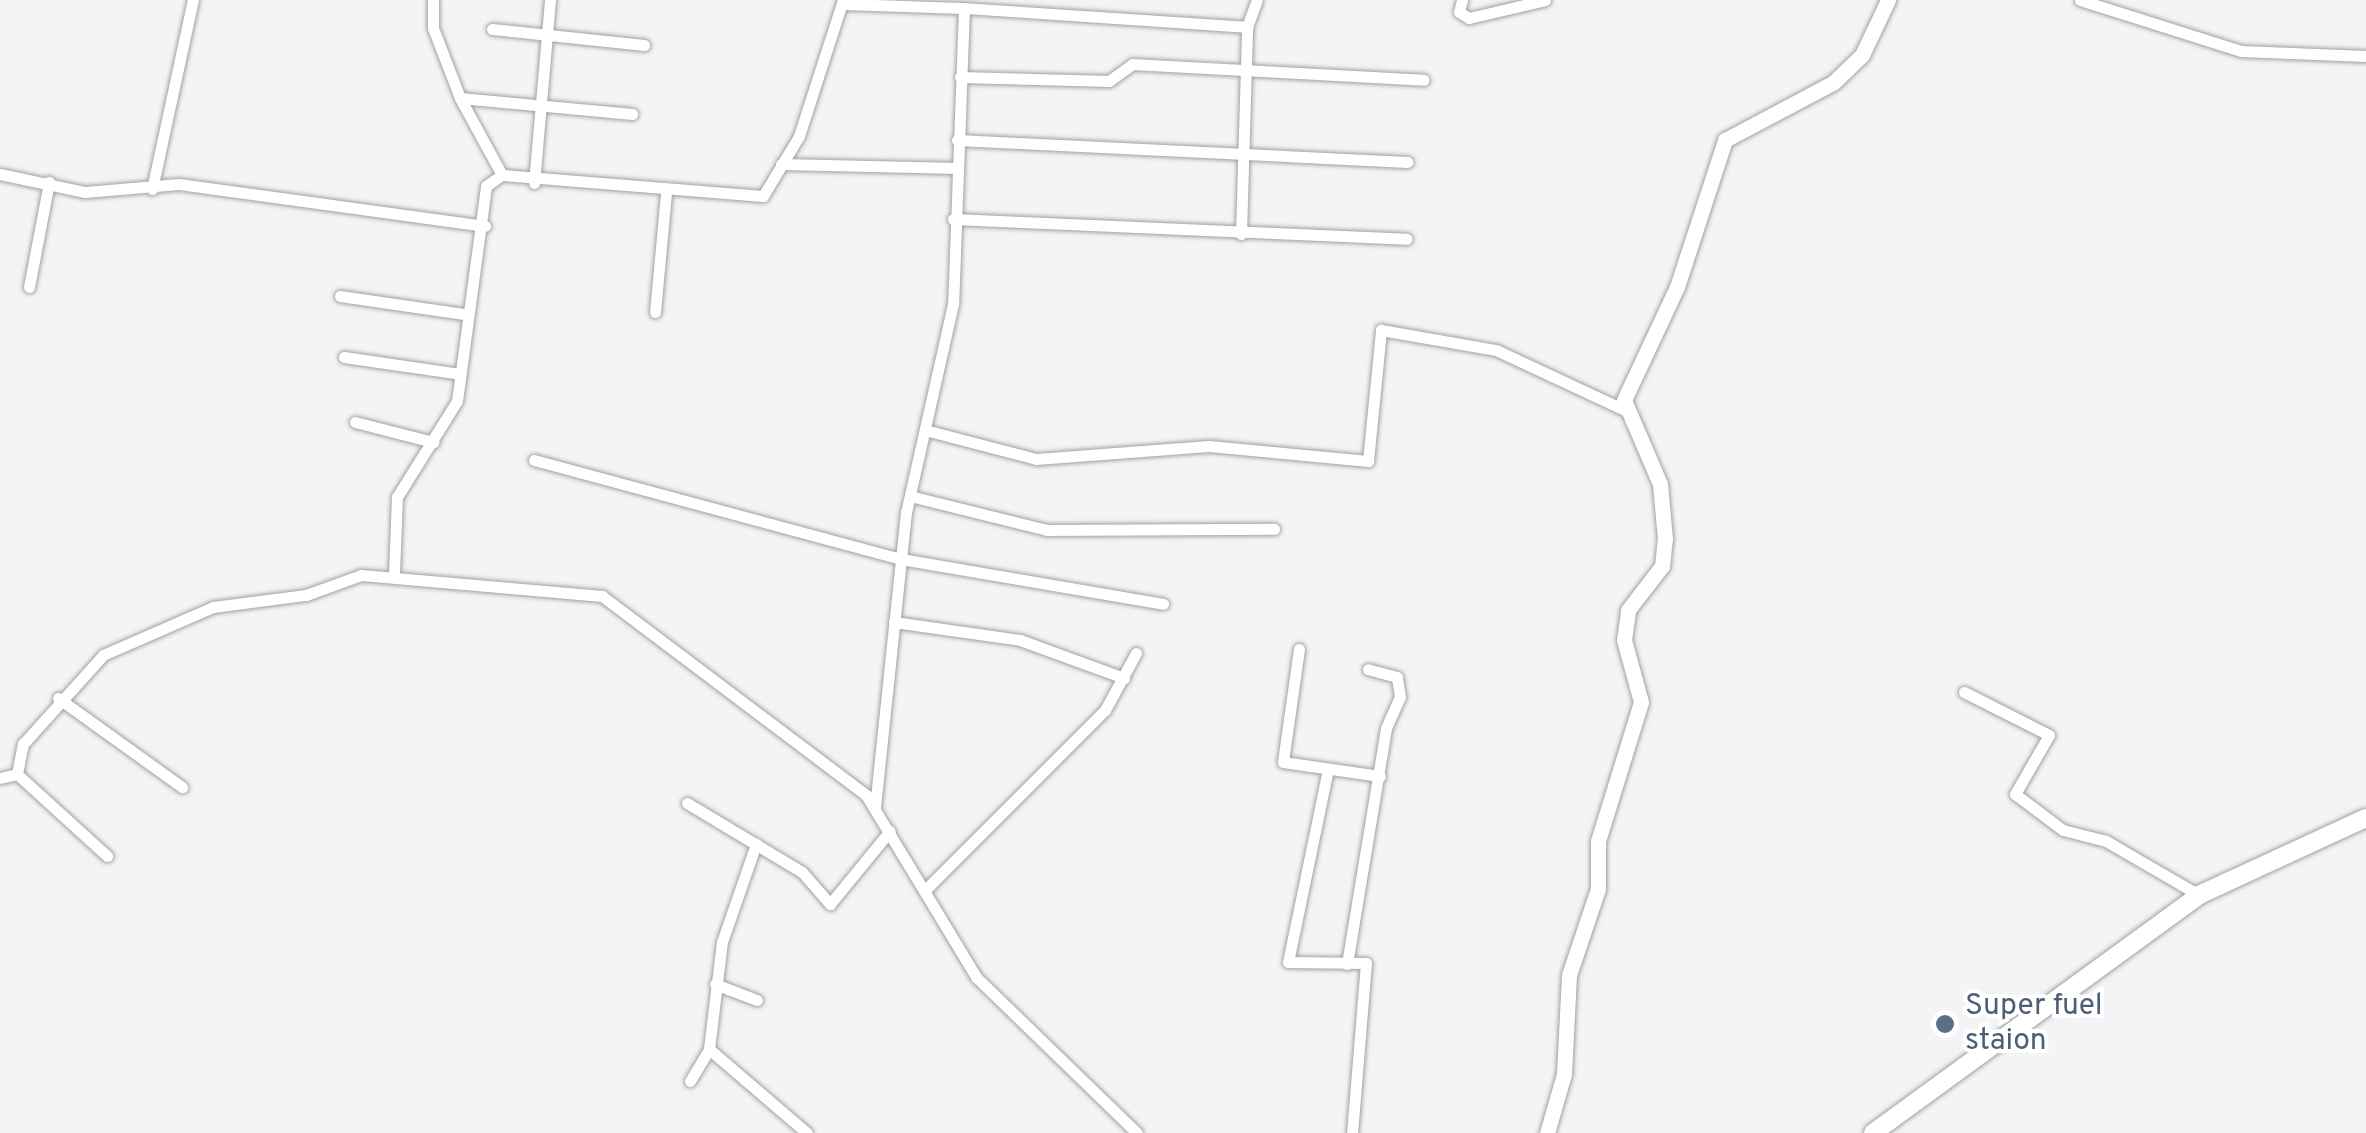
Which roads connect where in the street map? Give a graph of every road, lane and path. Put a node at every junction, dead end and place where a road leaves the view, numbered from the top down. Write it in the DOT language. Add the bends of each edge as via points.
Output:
graph roads {
  1 [pos="193,0"];
  2 [pos="434,0"];
  3 [pos="550,0"];
  4 [pos="1256,0"];
  5 [pos="1462,0"];
  6 [pos="1545,0"];
  7 [pos="1888,0"];
  8 [pos="2080,0"];
  9 [pos="843,2"];
  10 [pos="964,8"];
  11 [pos="1247,27"];
  12 [pos="492,29"];
  13 [pos="547,36"];
  14 [pos="644,45"];
  15 [pos="2366,56"];
  16 [pos="1246,70"];
  17 [pos="960,76"];
  18 [pos="1424,80"];
  19 [pos="460,98"];
  20 [pos="541,106"];
  21 [pos="632,114"];
  22 [pos="956,140"];
  23 [pos="1243,150"];
  24 [pos="1407,162"];
  25 [pos="781,164"];
  26 [pos="958,168"];
  27 [pos="0,174"];
  28 [pos="502,175"];
  29 [pos="49,182"];
  30 [pos="534,184"];
  31 [pos="152,189"];
  32 [pos="666,193"];
  33 [pos="954,218"];
  34 [pos="486,226"];
  35 [pos="1240,234"];
  36 [pos="1407,239"];
  37 [pos="29,287"];
  38 [pos="340,296"];
  39 [pos="655,312"];
  40 [pos="464,314"];
  41 [pos="344,357"];
  42 [pos="460,374"];
  43 [pos="1626,411"];
  44 [pos="355,422"];
  45 [pos="925,430"];
  46 [pos="433,442"];
  47 [pos="534,460"];
  48 [pos="910,496"];
  49 [pos="1274,529"];
  50 [pos="901,559"];
  51 [pos="394,574"];
  52 [pos="1163,604"];
  53 [pos="894,622"];
  54 [pos="1299,649"];
  55 [pos="1136,653"];
  56 [pos="1368,670"];
  57 [pos="1124,678"];
  58 [pos="1964,692"];
  59 [pos="58,698"];
  60 [pos="1328,769"];
  61 [pos="16,774"];
  62 [pos="1380,776"];
  63 [pos="0,778"];
  64 [pos="182,787"];
  65 [pos="687,803"];
  66 [pos="875,808"];
  67 [pos="2366,818"];
  68 [pos="890,831"];
  69 [pos="756,844"];
  70 [pos="107,856"];
  71 [pos="925,890"];
  72 [pos="2199,895"];
  73 [pos="1347,964"];
  74 [pos="715,984"];
  75 [pos="757,1000"];
  76 [pos="708,1049"];
  77 [pos="690,1081"];
  78 [pos="807,1133"];
  79 [pos="1137,1133"];
  80 [pos="1352,1133"];
  81 [pos="1546,1133"];
  82 [pos="1873,1133"];
  1 -- 31 [label="street"];
  2 -- 19 [label="street" via="433,28"];
  3 -- 13 [label="street"];
  4 -- 11 [label="street"];
  5 -- 6 [label="street" via="1459,12 1469,18"];
  7 -- 43 [label="street" via="1862,55 1834,82 1726,140"];
  8 -- 15 [label="street" via="2241,51"];
  9 -- 10 [label="street"];
  9 -- 25 [label="street"];
  10 -- 11 [label="street"];
  10 -- 17 [label="street"];
  11 -- 16 [label="street"];
  12 -- 13 [label="street"];
  13 -- 14 [label="street"];
  13 -- 20 [label="street"];
  16 -- 17 [label="street" via="1132,64 1108,81"];
  16 -- 18 [label="street"];
  16 -- 23 [label="street"];
  17 -- 22 [label="street"];
  19 -- 20 [label="street"];
  19 -- 28 [label="street"];
  20 -- 21 [label="street"];
  20 -- 30 [label="street"];
  22 -- 23 [label="street"];
  22 -- 26 [label="street"];
  23 -- 24 [label="street"];
  23 -- 35 [label="street"];
  25 -- 26 [label="street"];
  25 -- 32 [label="street" via="763,196"];
  26 -- 33 [label="street"];
  27 -- 29 [label="street"];
  28 -- 30 [label="street"];
  28 -- 34 [label="street" via="486,186"];
  29 -- 31 [label="street" via="85,192"];
  29 -- 37 [label="street"];
  30 -- 32 [label="street"];
  31 -- 34 [label="street" via="249,192"];
  32 -- 39 [label="street"];
  33 -- 35 [label="street"];
  33 -- 45 [label="street" via="953,304"];
  34 -- 40 [label="street"];
  35 -- 36 [label="street"];
  38 -- 40 [label="street"];
  40 -- 42 [label="street"];
  41 -- 42 [label="street"];
  42 -- 46 [label="street" via="457,401"];
  43 -- 45 [label="street" via="1496,350 1381,330 1368,461 1209,446 1036,459"];
  43 -- 81 [label="street" via="1660,484 1665,539 1662,566 1628,610 1624,640 1641,702 1598,841 1598,889 1569,976 1564,1074"];
  44 -- 46 [label="street"];
  45 -- 48 [label="street"];
  46 -- 51 [label="street" via="397,497"];
  47 -- 50 [label="street"];
  48 -- 49 [label="street" via="1047,530"];
  48 -- 50 [label="street"];
  50 -- 52 [label="street"];
  50 -- 53 [label="street"];
  51 -- 59 [label="street" via="213,607 103,654"];
  51 -- 66 [label="street" via="602,596 718,677"];
  53 -- 57 [label="street" via="1020,640"];
  53 -- 66 [label="street"];
  54 -- 60 [label="street" via="1283,762"];
  55 -- 57 [label="street"];
  56 -- 62 [label="street" via="1397,677 1400,696"];
  57 -- 71 [label="street" via="1105,710"];
  58 -- 72 [label="street" via="2049,735 2015,794 2063,830 2106,841"];
  59 -- 61 [label="street" via="24,744"];
  59 -- 64 [label="street"];
  60 -- 62 [label="street"];
  60 -- 73 [label="street" via="1288,962"];
  61 -- 63 [label="street"];
  61 -- 70 [label="street"];
  62 -- 73 [label="street"];
  65 -- 69 [label="street"];
  66 -- 68 [label="street"];
  67 -- 72 [label="main road"];
  68 -- 69 [label="street" via="834,904"];
  68 -- 71 [label="street"];
  69 -- 74 [label="street"];
  71 -- 79 [label="street" via="1000,1004"];
  72 -- 82 [label="main road"];
  73 -- 80 [label="street" via="1366,963"];
  74 -- 75 [label="street"];
  74 -- 76 [label="street"];
  76 -- 77 [label="street"];
  76 -- 78 [label="street"];
}
